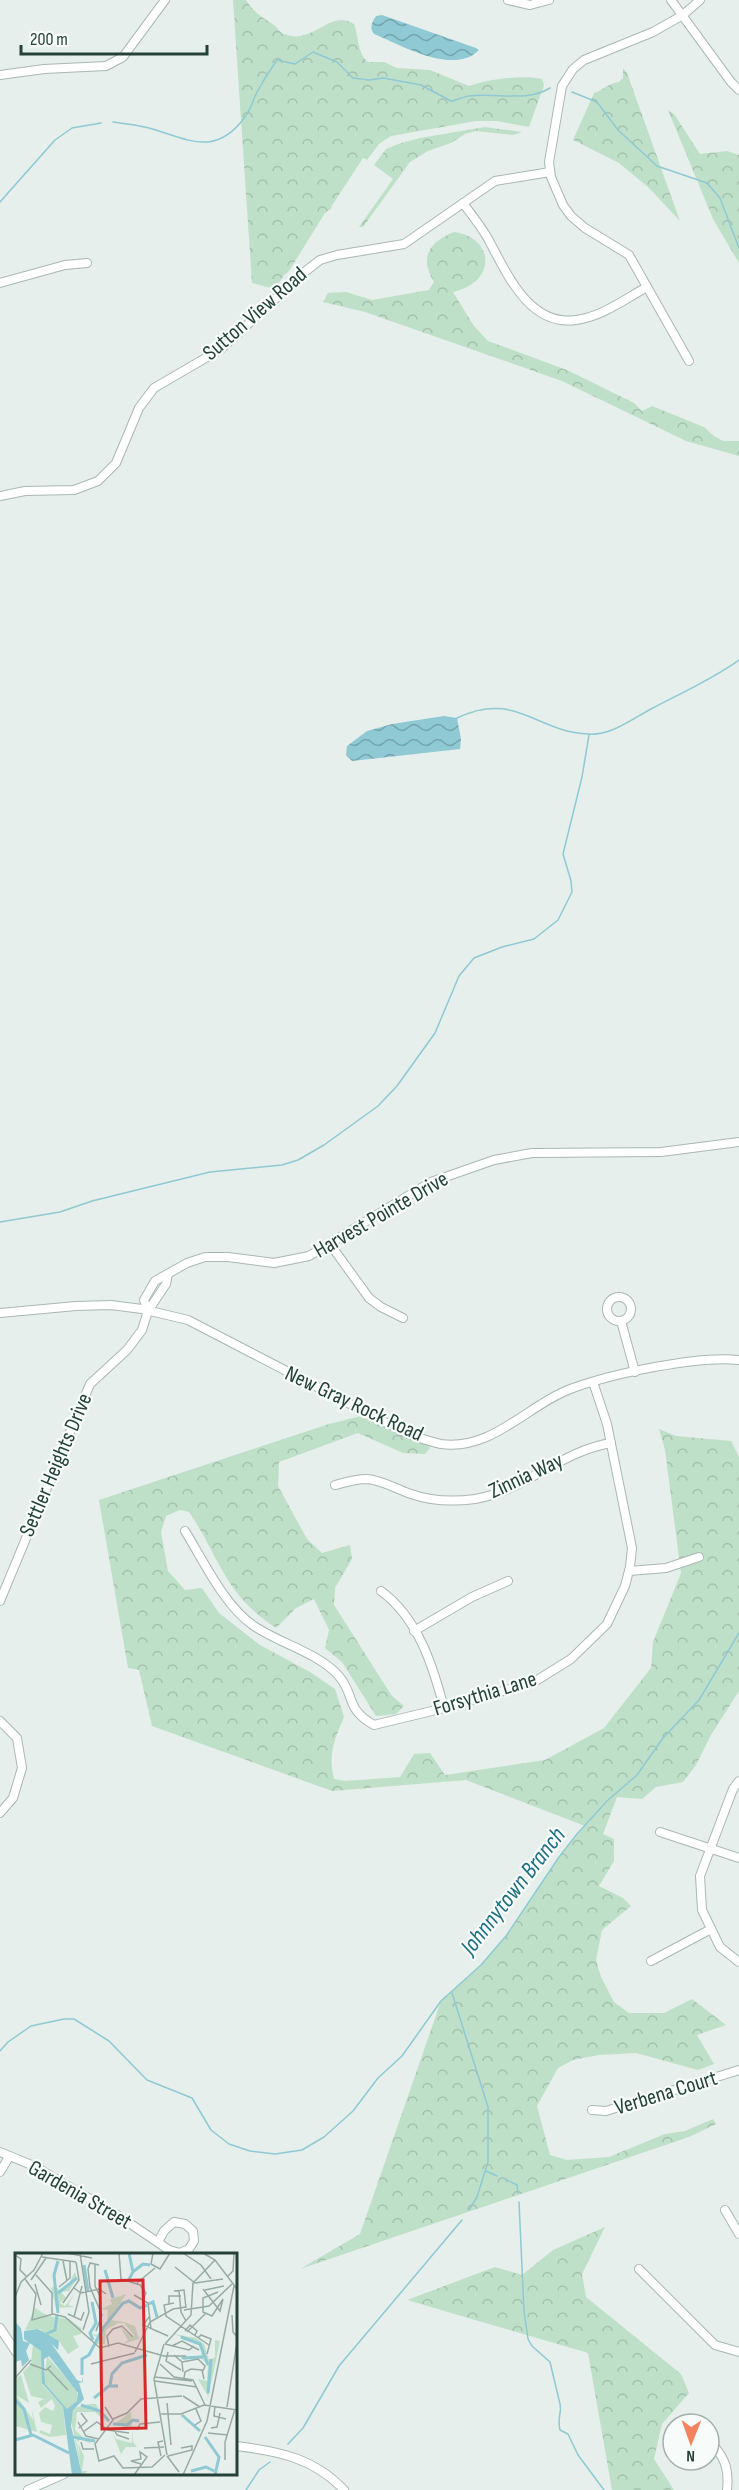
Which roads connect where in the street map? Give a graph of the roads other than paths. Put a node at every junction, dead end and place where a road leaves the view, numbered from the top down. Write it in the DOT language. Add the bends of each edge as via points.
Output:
graph roads {
  1 [pos="165,0"];
  2 [pos="508,0"];
  3 [pos="671,0"];
  4 [pos="700,0"];
  5 [pos="546,1"];
  6 [pos="682,15"];
  7 [pos="0,75"];
  8 [pos="739,90"];
  9 [pos="550,172"];
  10 [pos="463,203"];
  11 [pos="87,263"];
  12 [pos="0,283"];
  13 [pos="648,287"];
  14 [pos="689,361"];
  15 [pos="0,496"];
  16 [pos="739,1142"];
  17 [pos="330,1244"];
  18 [pos="168,1274"];
  19 [pos="148,1311"];
  20 [pos="0,1313"];
  21 [pos="403,1318"];
  22 [pos="621,1321"];
  23 [pos="739,1360"];
  24 [pos="635,1372"];
  25 [pos="593,1382"];
  26 [pos="611,1443"];
  27 [pos="335,1485"];
  28 [pos="184,1531"];
  29 [pos="699,1557"];
  30 [pos="629,1571"];
  31 [pos="508,1581"];
  32 [pos="381,1591"];
  33 [pos="0,1601"];
  34 [pos="414,1631"];
  35 [pos="444,1708"];
  36 [pos="0,1721"];
  37 [pos="739,1781"];
  38 [pos="0,1813"];
  39 [pos="660,1832"];
  40 [pos="710,1849"];
  41 [pos="739,1858"];
  42 [pos="711,1929"];
  43 [pos="651,1961"];
  44 [pos="739,1962"];
  45 [pos="739,2070"];
  46 [pos="592,2110"];
  47 [pos="0,2152"];
  48 [pos="9,2157"];
  49 [pos="0,2172"];
  50 [pos="725,2210"];
  51 [pos="739,2234"];
  52 [pos="158,2242"];
  53 [pos="639,2269"];
  54 [pos="0,2328"];
  55 [pos="15,2350"];
  56 [pos="739,2352"];
  57 [pos="237,2446"];
  58 [pos="721,2454"];
  59 [pos="62,2475"];
  60 [pos="28,2490"];
  61 [pos="344,2490"];
  62 [pos="727,2490"];
  1 -- 7 [label="street" via="123,57 106,66"];
  2 -- 5 [label="street" via="530,5"];
  3 -- 6 [label="street"];
  4 -- 6 [label="street"];
  6 -- 8 [label="street"];
  6 -- 9 [label="street" via="653,32 584,60 568,74 551,143"];
  9 -- 10 [label="street, Sutton View Road" via="495,181"];
  9 -- 13 [label="street" via="558,196 571,216 623,250"];
  10 -- 13 [label="street" via="530,306 545,315 563,321 584,318"];
  10 -- 15 [label="street, Sutton View Road" via="404,244 337,255 313,265 221,349 154,388 139,408 116,463 98,481 74,490"];
  11 -- 12 [label="street"];
  13 -- 14 [label="street"];
  16 -- 17 [label="street, Harvest Pointe Drive" via="661,1152 532,1153 494,1160 431,1182"];
  17 -- 18 [label="street, Harvest Pointe Drive" via="296,1261 205,1257"];
  17 -- 21 [label="street" via="369,1298"];
  18 -- 19 [label="street, Settler Heights Drive"];
  19 -- 20 [label="street, New Gray Rock Road" via="99,1305"];
  19 -- 25 [label="street, New Gray Rock Road" via="208,1329 406,1433 441,1444 464,1444 486,1438 547,1400"];
  19 -- 33 [label="street, Settler Heights Drive" via="142,1330 127,1350 90,1384"];
  22 -- 24 [label="street"];
  23 -- 24 [label="street, New Gray Rock Road" via="703,1360"];
  24 -- 25 [label="street, New Gray Rock Road"];
  25 -- 26 [label="street, Forsythia Lane"];
  26 -- 27 [label="street, Zinnia Way" via="591,1446 499,1492 476,1499 427,1498 368,1479"];
  26 -- 30 [label="street, Forsythia Lane" via="630,1531"];
  28 -- 35 [label="street, Forsythia Lane" via="242,1616 337,1674 356,1713 365,1720 374,1725"];
  29 -- 30 [label="street" via="666,1568"];
  30 -- 35 [label="street, Forsythia Lane" via="607,1624 571,1659 534,1682"];
  31 -- 34 [label="street" via="472,1596"];
  32 -- 34 [label="street" via="397,1603"];
  34 -- 35 [label="street" via="433,1666"];
  36 -- 38 [label="street" via="17,1738 22,1768 13,1798"];
  37 -- 40 [label="street"];
  39 -- 40 [label="street"];
  40 -- 41 [label="street"];
  40 -- 42 [label="street" via="700,1876 702,1910"];
  42 -- 43 [label="street"];
  42 -- 44 [label="street" via="720,1947"];
  45 -- 46 [label="street, Verbena Court" via="606,2111"];
  47 -- 48 [label="street, Gardenia Street"];
  48 -- 49 [label="street"];
  48 -- 52 [label="street, Gardenia Street" via="34,2166"];
  50 -- 51 [label="street"];
  53 -- 56 [label="street" via="716,2345"];
  54 -- 55 [label="street"];
  57 -- 61 [label="street" via="277,2451 305,2461 331,2476"];
  58 -- 62 [label="street" via="729,2474"];
  59 -- 60 [label="street"];
}
